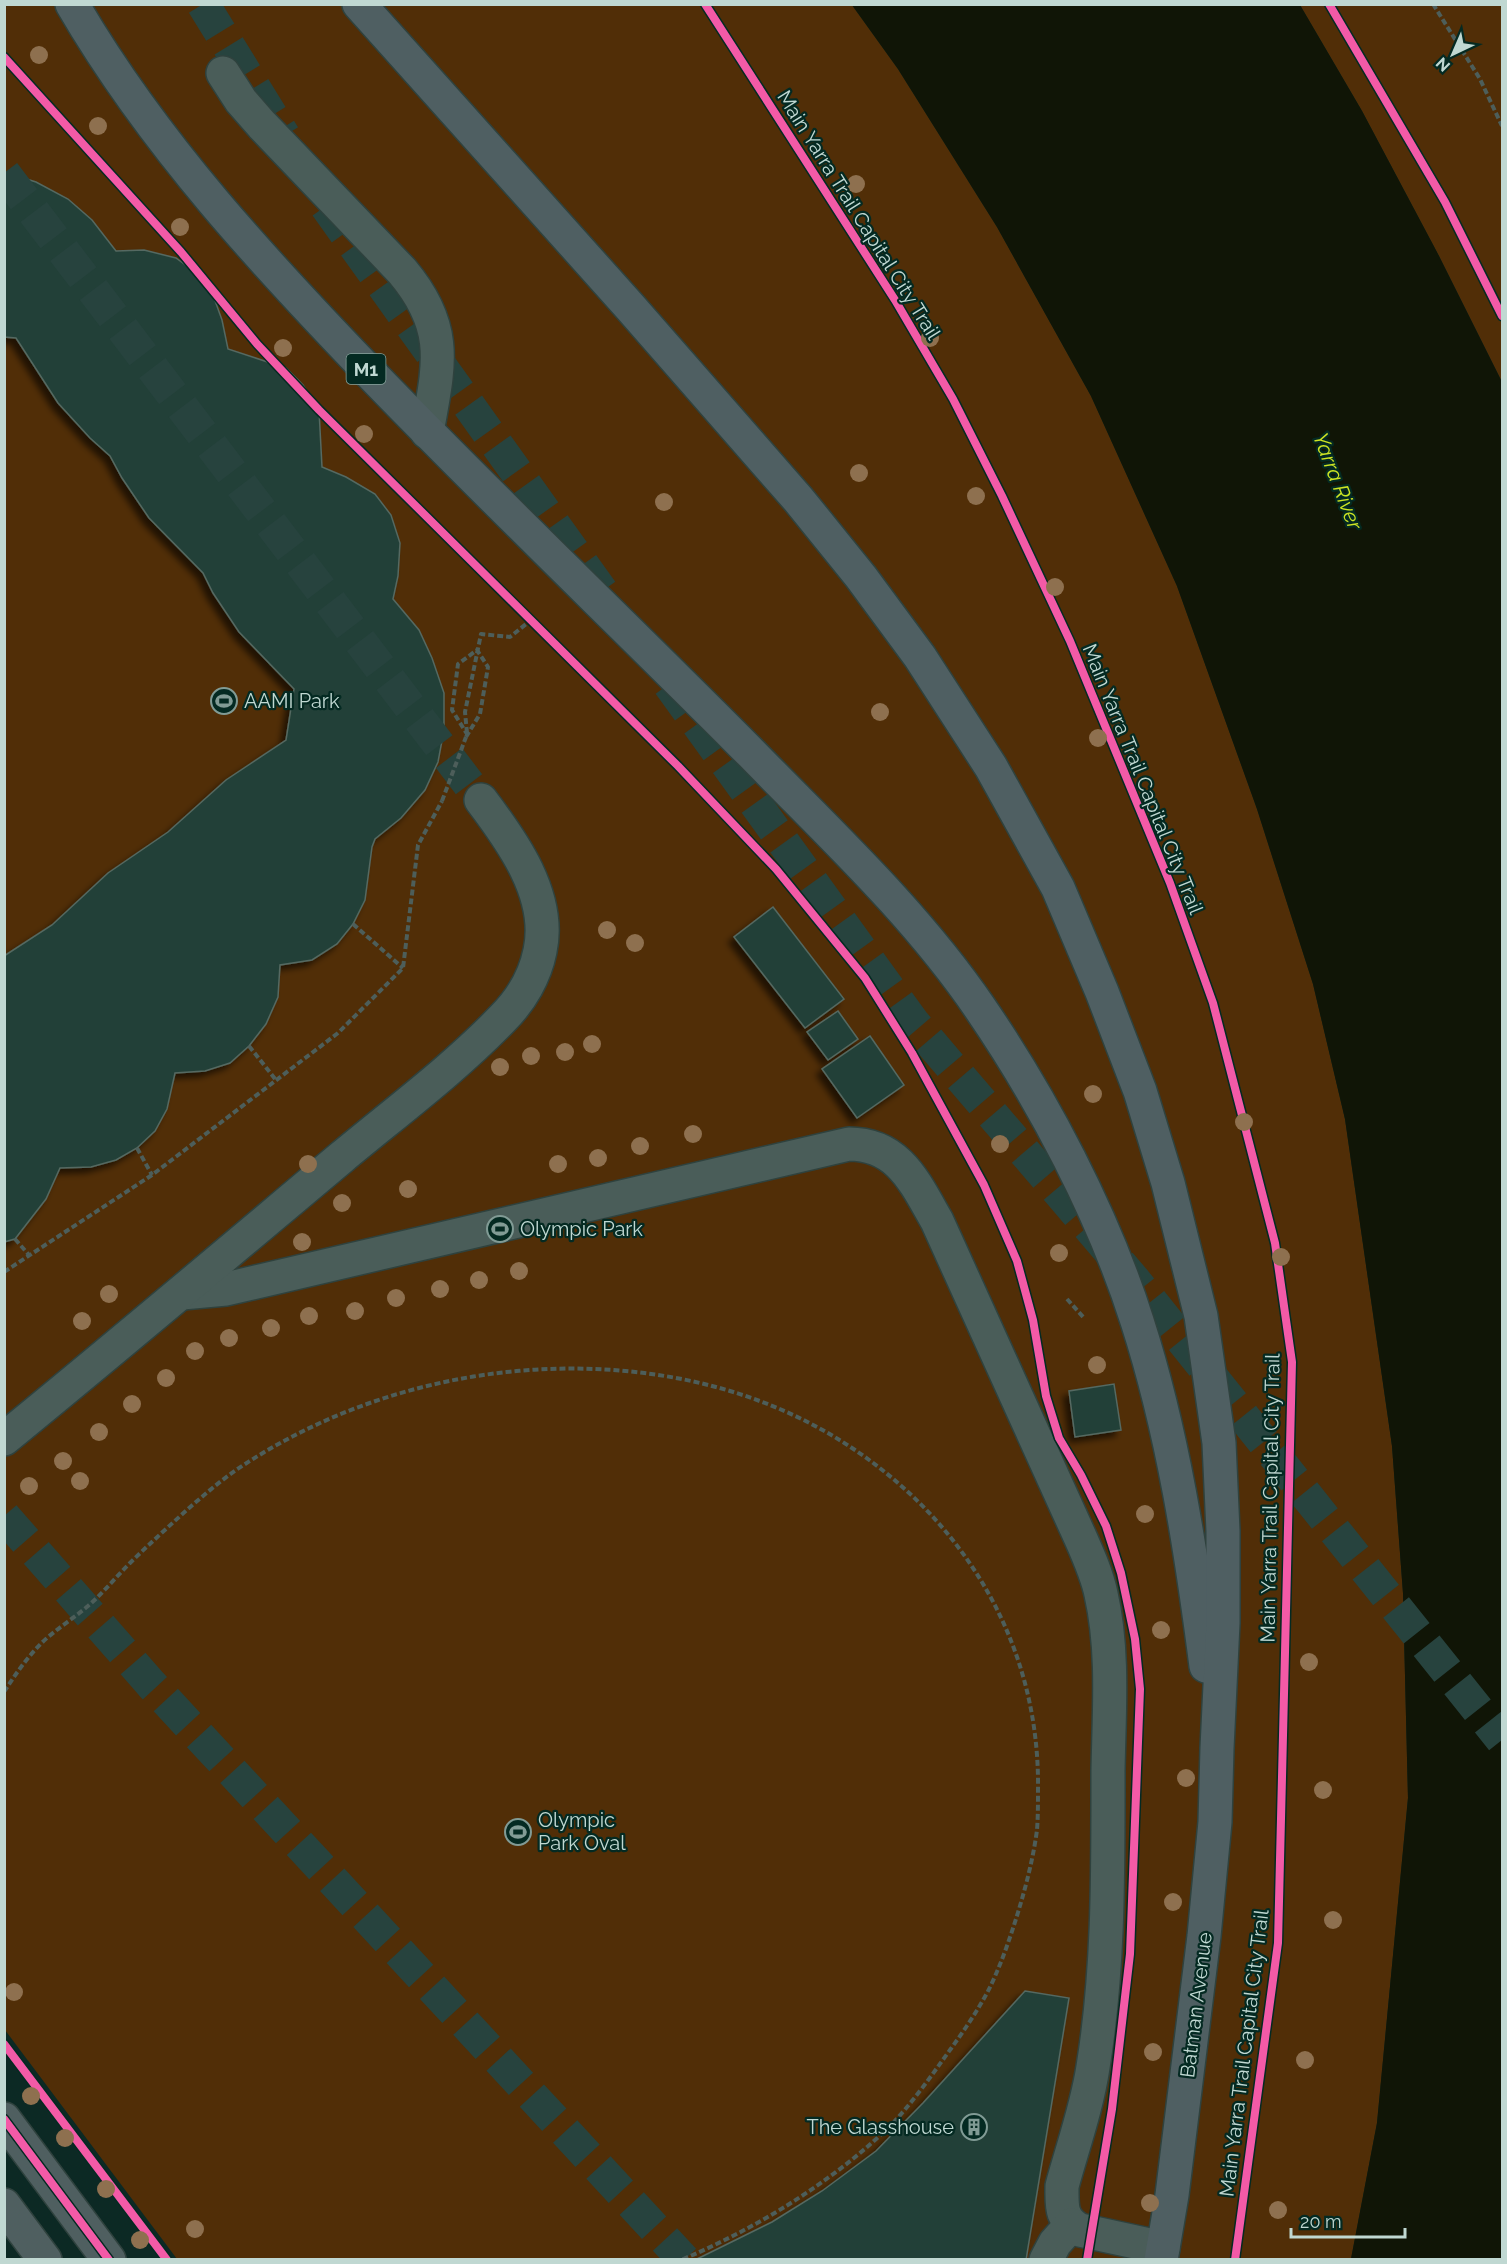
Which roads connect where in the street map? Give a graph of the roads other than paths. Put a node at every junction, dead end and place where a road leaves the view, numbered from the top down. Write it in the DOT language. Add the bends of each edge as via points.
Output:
graph roads {
  1 [pos="72,4"];
  2 [pos="359,4"];
  3 [pos="223,73"];
  4 [pos="427,432"];
  5 [pos="481,800"];
  6 [pos="182,1293"];
  7 [pos="4,1439"];
  8 [pos="1217,1748"];
  9 [pos="4,2119"];
  10 [pos="4,2205"];
  11 [pos="1071,2225"];
  12 [pos="1162,2254"];
  13 [pos="45,2259"];
  14 [pos="109,2259"];
  15 [pos="1046,2259"];
  1 -- 4 [label="highway, M1" via="143,111 217,208"];
  2 -- 8 [label="highway" via="632,308 861,577 920,657 991,767 1058,888 1140,1091 1201,1316 1219,1443 1223,1531"];
  3 -- 4 [label="lane" via="262,125 402,271 422,297 433,322 438,349"];
  4 -- 8 [label="highway, M1" via="878,882 979,1006 1026,1081 1071,1161 1137,1320 1182,1503"];
  5 -- 6 [label="lane" via="519,854 542,917 541,950 530,982 504,1016 451,1066"];
  6 -- 7 [label="lane"];
  6 -- 11 [label="lane" via="226,1288 849,1144 879,1148 907,1171 936,1221 1095,1570 1106,1621 1108,1897 1093,2070 1062,2186 1064,2216"];
  8 -- 12 [label="highway, Batman Avenue" via="1215,1822 1204,1936"];
  9 -- 14 [label="main road"];
  10 -- 13 [label="main road"];
  11 -- 12 [label="lane"];
  11 -- 15 [label="lane"];
}
